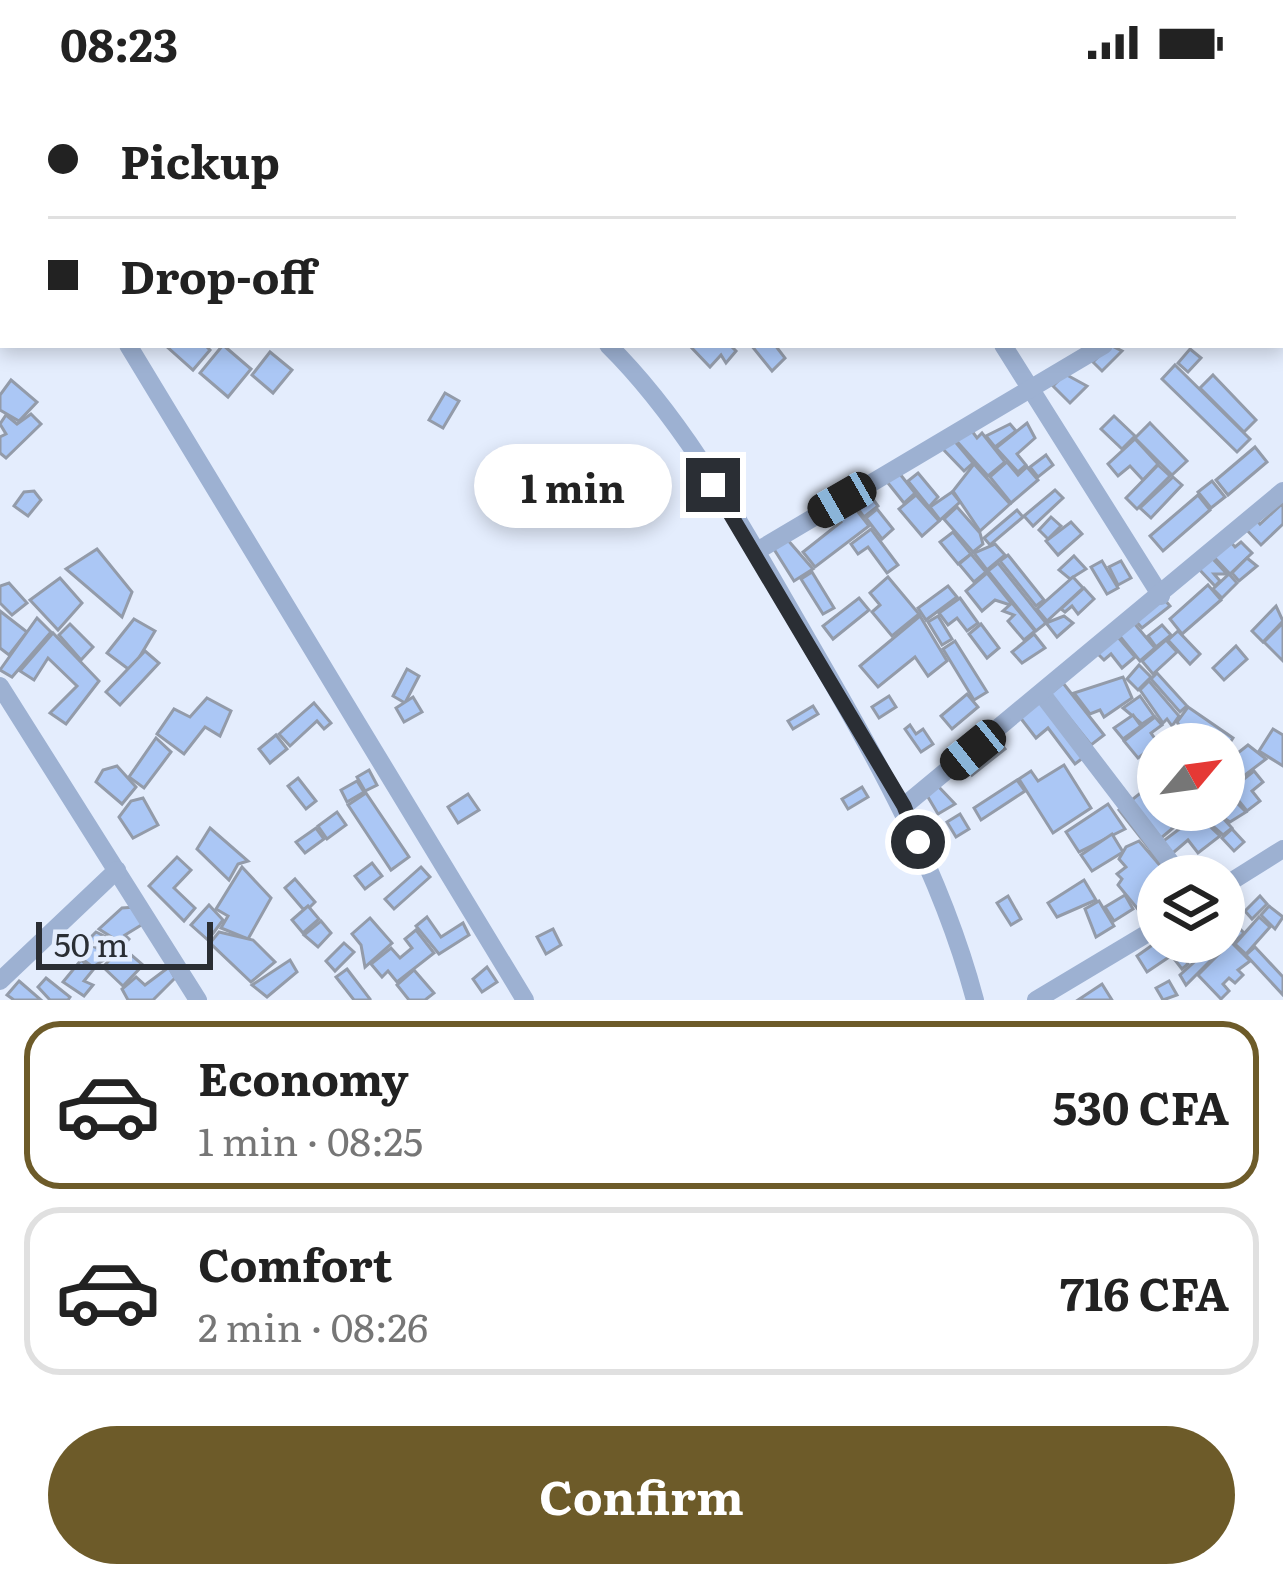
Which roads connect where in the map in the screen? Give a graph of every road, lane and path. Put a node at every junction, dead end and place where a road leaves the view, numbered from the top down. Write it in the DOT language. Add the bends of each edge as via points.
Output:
graph roads {
  1 [pos="130,348"];
  2 [pos="610,348"];
  3 [pos="1005,348"];
  4 [pos="1099,348"];
  5 [pos="1030,389"];
  6 [pos="1283,491"];
  7 [pos="757,551"];
  8 [pos="1161,596"];
  9 [pos="0,686"];
  10 [pos="1042,694"];
  11 [pos="904,806"];
  12 [pos="1283,849"];
  13 [pos="1165,855"];
  14 [pos="117,870"];
  15 [pos="1245,873"];
  16 [pos="1137,940"];
  17 [pos="0,981"];
  18 [pos="198,1000"];
  19 [pos="525,1000"];
  20 [pos="975,1000"];
  21 [pos="1036,1000"];
  1 -- 19 [label="street"];
  2 -- 7 [label="street"];
  3 -- 5 [label="street"];
  4 -- 5 [label="street"];
  5 -- 7 [label="street"];
  5 -- 8 [label="street"];
  6 -- 8 [label="street"];
  7 -- 11 [label="street"];
  8 -- 10 [label="street"];
  9 -- 14 [label="street"];
  10 -- 11 [label="street"];
  10 -- 13 [label="street"];
  11 -- 20 [label="street"];
  12 -- 15 [label="street"];
  14 -- 17 [label="street"];
  14 -- 18 [label="street"];
  16 -- 21 [label="street"];
}
